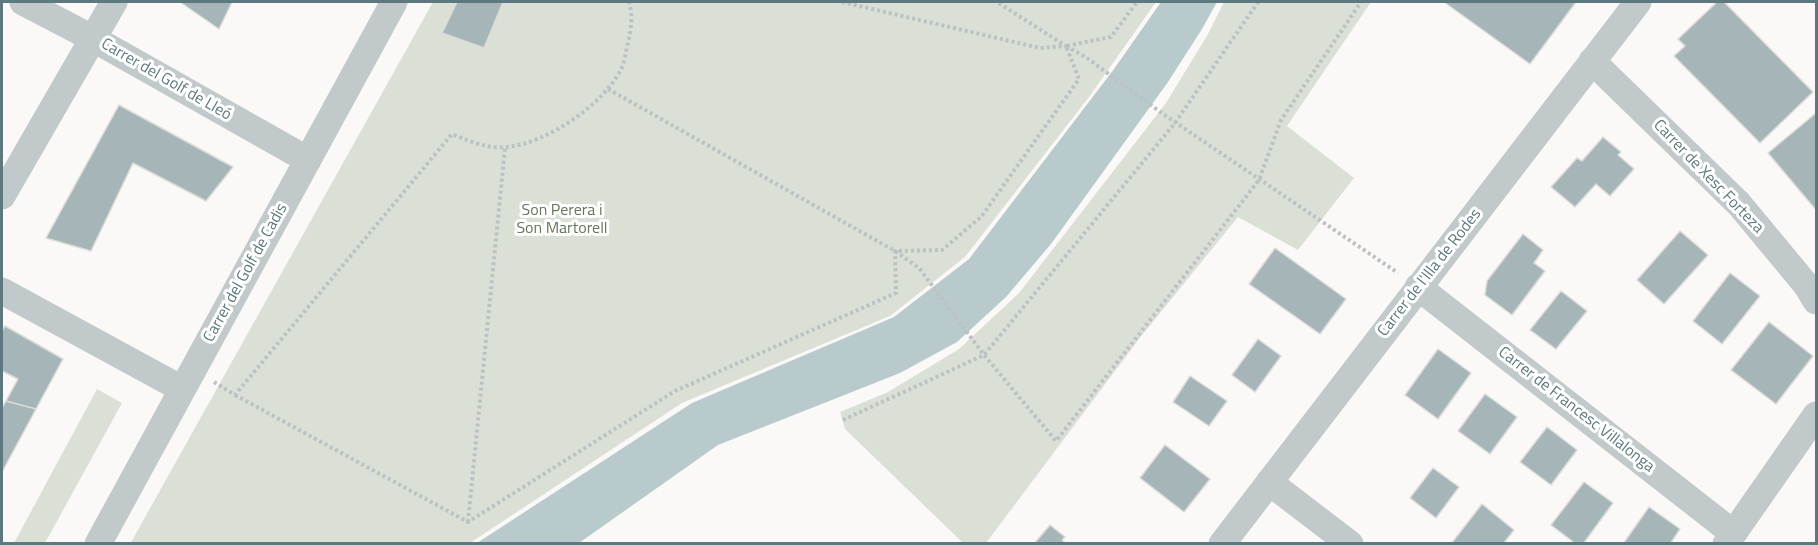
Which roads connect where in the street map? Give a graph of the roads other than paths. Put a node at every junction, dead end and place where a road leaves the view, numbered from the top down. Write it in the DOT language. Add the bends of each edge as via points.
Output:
graph roads {
  1 [pos="23,2"];
  2 [pos="114,2"];
  3 [pos="394,2"];
  4 [pos="1638,2"];
  5 [pos="94,39"];
  6 [pos="1592,61"];
  7 [pos="308,160"];
  8 [pos="2,196"];
  9 [pos="1419,287"];
  10 [pos="2,291"];
  11 [pos="1816,301"];
  12 [pos="188,380"];
  13 [pos="1816,415"];
  14 [pos="1269,482"];
  15 [pos="1730,538"];
  16 [pos="98,543"];
  17 [pos="1222,543"];
  18 [pos="1350,543"];
  1 -- 5 [label="street, Carrer del Golf de Lleó"];
  2 -- 5 [label="street"];
  3 -- 7 [label="street, Carrer del Golf de Cadis"];
  4 -- 6 [label="street, Carrer de l'Illa de Rodes"];
  5 -- 7 [label="street, Carrer del Golf de Lleó"];
  5 -- 8 [label="street"];
  6 -- 9 [label="street, Carrer de l'Illa de Rodes"];
  6 -- 11 [label="street, Carrer de Xesc Forteza" via="1739,204"];
  7 -- 12 [label="street, Carrer del Golf de Cadis"];
  9 -- 14 [label="street, Carrer de l'Illa de Rodes"];
  9 -- 15 [label="street, Carrer de Francesc Villalonga"];
  10 -- 12 [label="street"];
  12 -- 16 [label="street, Carrer del Golf de Cadis"];
  13 -- 15 [label="street"];
  14 -- 17 [label="street, Carrer de l'Illa de Rodes"];
  14 -- 18 [label="street"];
}
